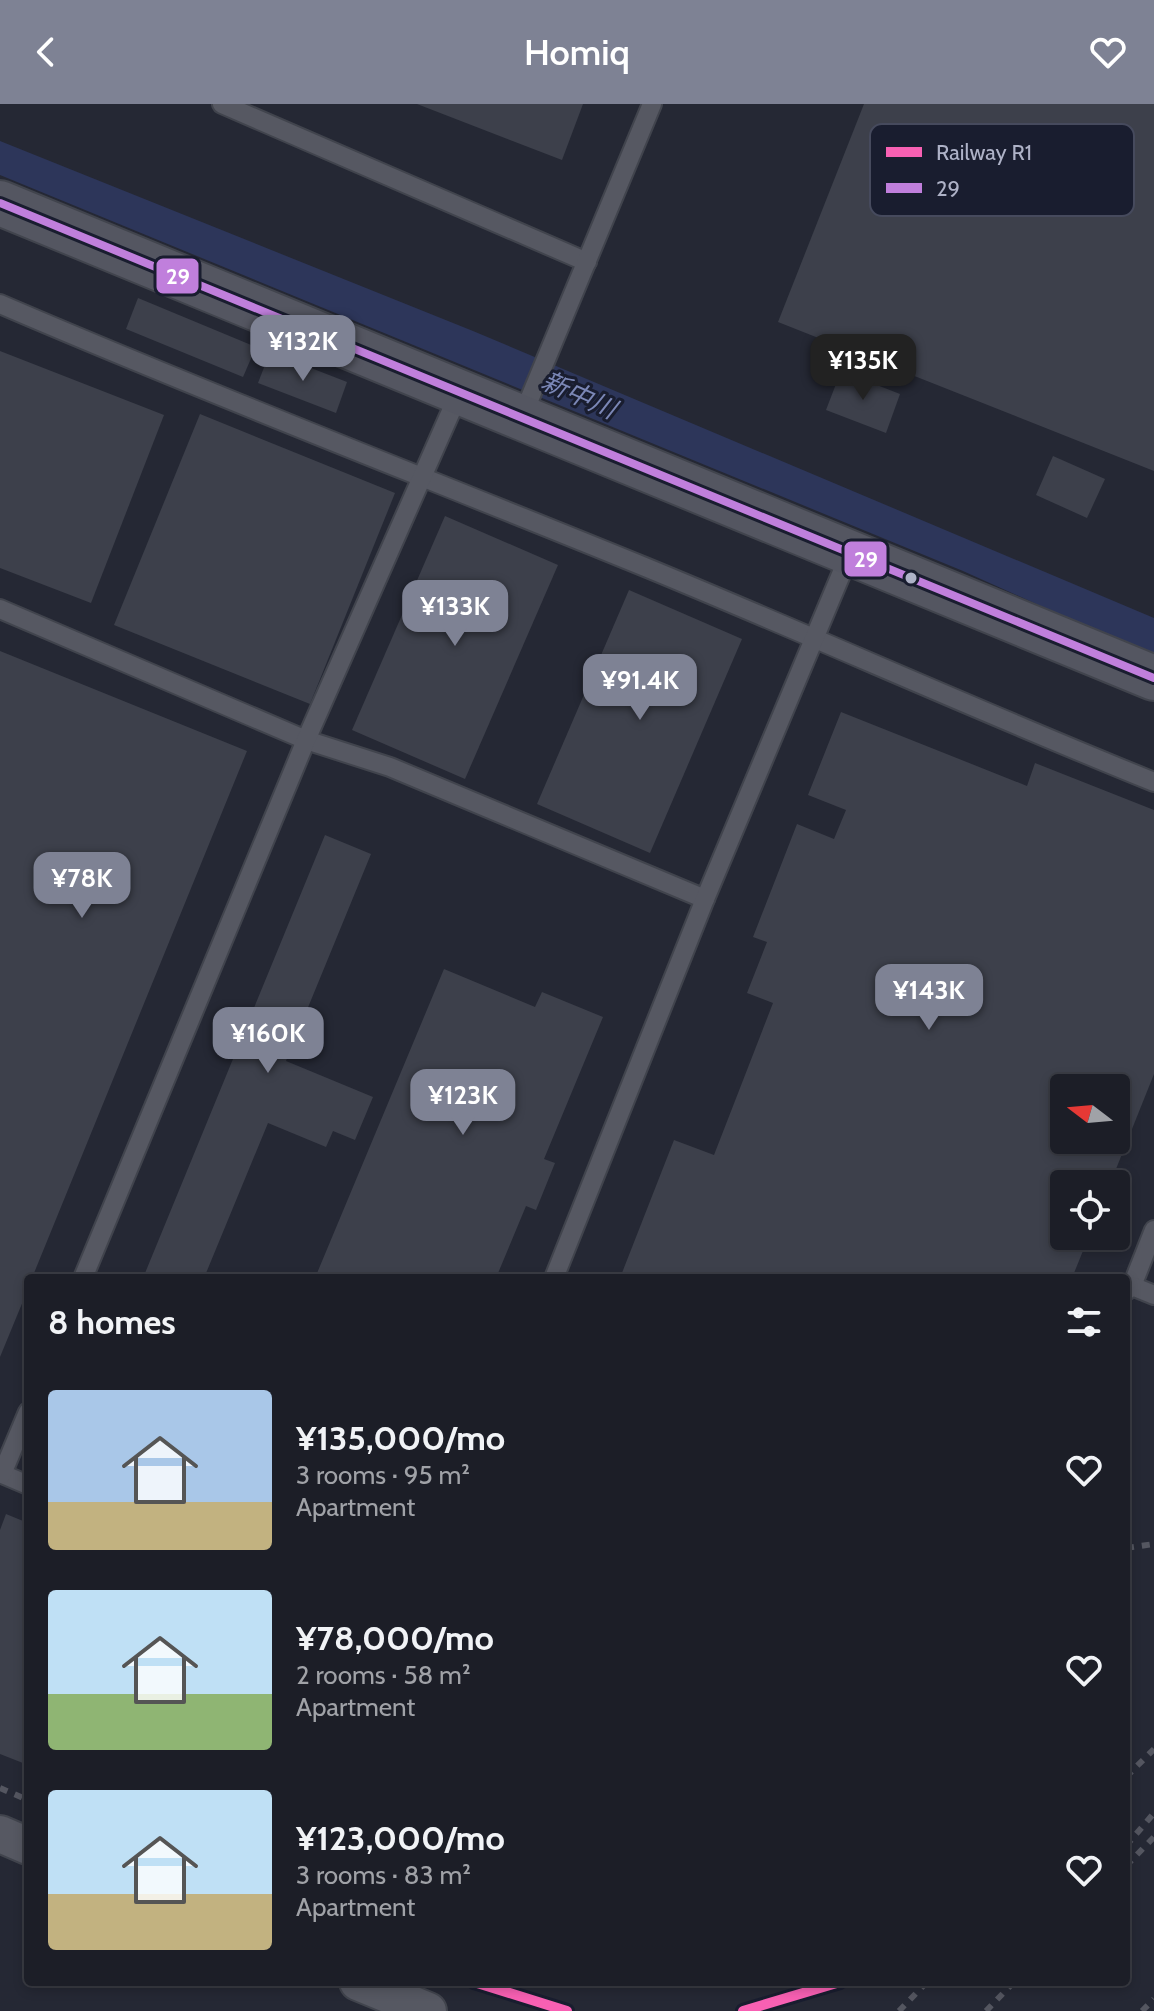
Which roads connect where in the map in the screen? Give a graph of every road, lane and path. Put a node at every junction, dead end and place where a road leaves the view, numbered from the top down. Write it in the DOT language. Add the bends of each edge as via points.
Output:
graph roads {
  1 [pos="222,104"];
  2 [pos="652,104"];
  3 [pos="0,203"];
  4 [pos="587,262"];
  5 [pos="0,304"];
  6 [pos="460,391"];
  7 [pos="522,417"];
  8 [pos="423,479"];
  9 [pos="850,553"];
  10 [pos="0,609"];
  11 [pos="815,637"];
  12 [pos="1154,678"];
  13 [pos="306,740"];
  14 [pos="1154,782"];
  15 [pos="705,899"];
  16 [pos="1154,1230"];
  17 [pos="85,1274"];
  18 [pos="556,1274"];
  19 [pos="1130,1286"];
  20 [pos="1130,1288"];
  21 [pos="1154,1295"];
  22 [pos="24,1421"];
  23 [pos="1,1474"];
  24 [pos="24,1483"];
  25 [pos="0,1834"];
  26 [pos="24,1844"];
  27 [pos="368,1986"];
  28 [pos="428,2011"];
  1 -- 4 [label="lane"];
  2 -- 4 [label="lane"];
  3 -- 6 [label="street"];
  4 -- 7 [label="lane"];
  5 -- 8 [label="lane"];
  6 -- 7 [label="street"];
  6 -- 8 [label="lane"];
  7 -- 9 [label="street"];
  8 -- 11 [label="lane"];
  8 -- 13 [label="lane"];
  9 -- 11 [label="lane"];
  9 -- 12 [label="street"];
  10 -- 13 [label="lane"];
  11 -- 14 [label="lane"];
  11 -- 15 [label="lane"];
  13 -- 15 [label="lane" via="390,767"];
  13 -- 17 [label="lane"];
  15 -- 18 [label="lane"];
  16 -- 19 [label="lane"];
  20 -- 21 [label="lane"];
  22 -- 23 [label="lane"];
  23 -- 24 [label="lane"];
  25 -- 26 [label="street"];
  27 -- 28 [label="street"];
}
